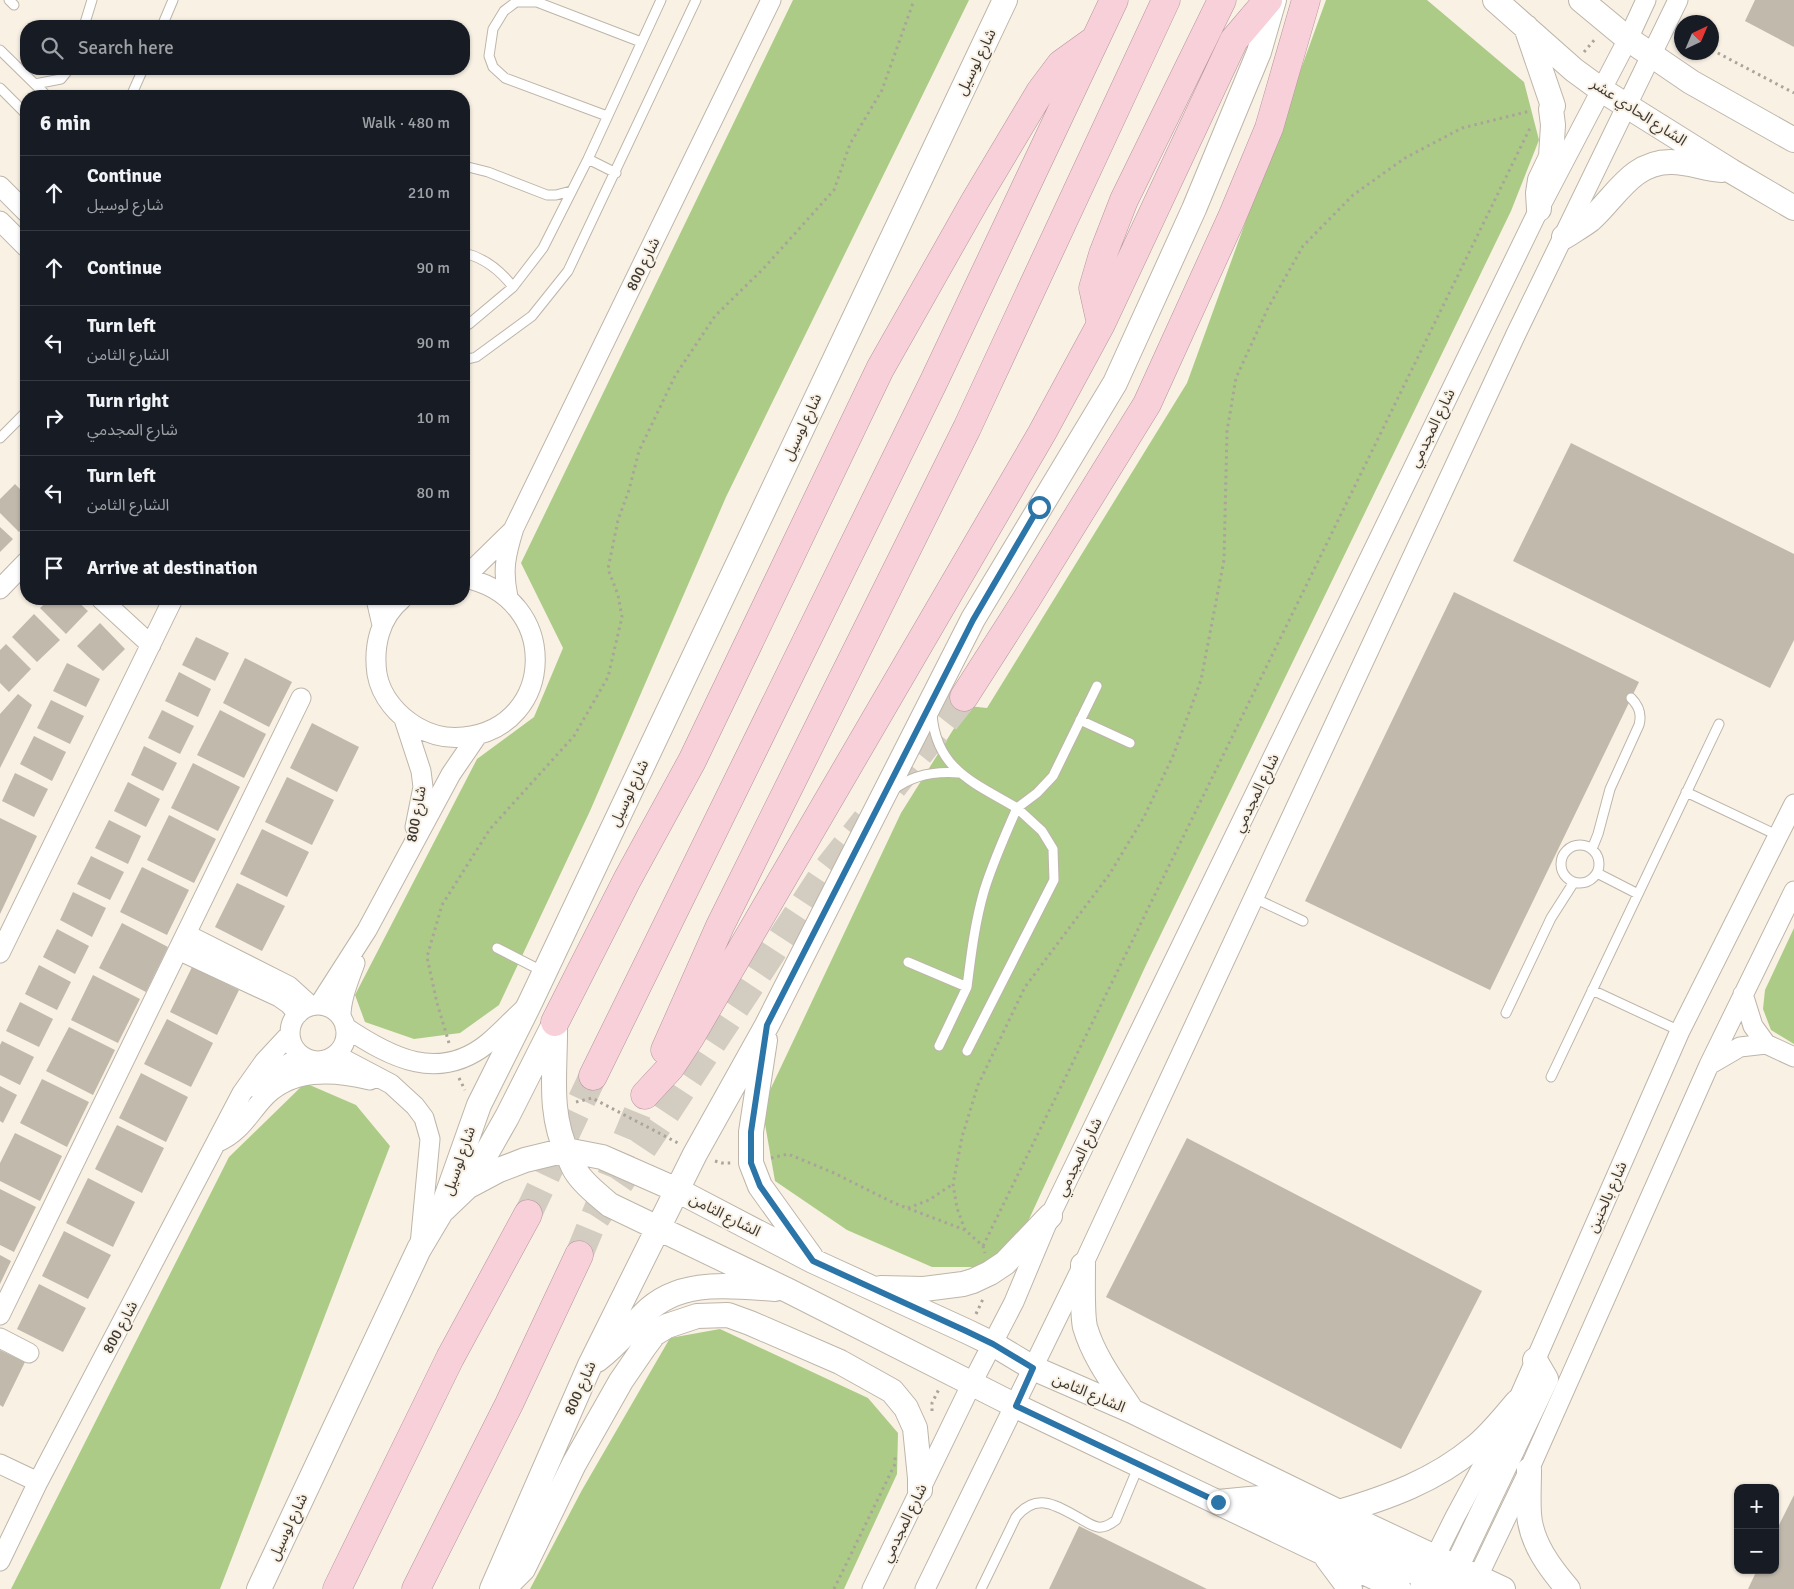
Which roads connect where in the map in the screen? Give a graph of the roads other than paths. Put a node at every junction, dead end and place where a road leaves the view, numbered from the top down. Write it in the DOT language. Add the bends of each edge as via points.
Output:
graph roads {
  1 [pos="92,0"];
  2 [pos="173,0"];
  3 [pos="661,0"];
  4 [pos="696,0"];
  5 [pos="771,0"];
  6 [pos="1005,0"];
  7 [pos="1114,0"];
  8 [pos="1166,0"];
  9 [pos="1222,0"];
  10 [pos="1268,0"];
  11 [pos="1274,0"];
  12 [pos="1306,0"];
  13 [pos="1495,0"];
  14 [pos="1581,0"];
  15 [pos="1646,0"];
  16 [pos="1678,0"];
  17 [pos="86,20"];
  18 [pos="165,20"];
  19 [pos="1526,26"];
  20 [pos="1096,38"];
  21 [pos="1628,39"];
  22 [pos="641,42"];
  23 [pos="0,50"];
  24 [pos="1651,56"];
  25 [pos="20,69"];
  26 [pos="26,75"];
  27 [pos="64,75"];
  28 [pos="140,75"];
  29 [pos="35,84"];
  30 [pos="0,88"];
  31 [pos="1600,89"];
  32 [pos="41,90"];
  33 [pos="134,90"];
  34 [pos="1626,107"];
  35 [pos="20,108"];
  36 [pos="607,116"];
  37 [pos="1794,140"];
  38 [pos="588,159"];
  39 [pos="470,168"];
  40 [pos="1731,171"];
  41 [pos="616,173"];
  42 [pos="0,186"];
  43 [pos="571,191"];
  44 [pos="20,206"];
  45 [pos="1794,208"];
  46 [pos="1539,209"];
  47 [pos="0,221"];
  48 [pos="1564,237"];
  49 [pos="20,241"];
  50 [pos="470,255"];
  51 [pos="513,286"];
  52 [pos="470,323"];
  53 [pos="1101,324"];
  54 [pos="470,358"];
  55 [pos="20,417"];
  56 [pos="0,438"];
  57 [pos="514,528"];
  58 [pos="20,568"];
  59 [pos="470,572"];
  60 [pos="470,580"];
  61 [pos="0,589"];
  62 [pos="508,597"];
  63 [pos="108,605"];
  64 [pos="170,605"];
  65 [pos="377,605"];
  66 [pos="395,605"];
  67 [pos="382,625"];
  68 [pos="151,645"];
  69 [pos="1097,686"];
  70 [pos="964,697"];
  71 [pos="301,698"];
  72 [pos="1631,698"];
  73 [pos="932,703"];
  74 [pos="404,719"];
  75 [pos="1080,720"];
  76 [pos="1718,724"];
  77 [pos="478,736"];
  78 [pos="1130,744"];
  79 [pos="959,773"];
  80 [pos="1686,792"];
  81 [pos="880,803"];
  82 [pos="1794,804"];
  83 [pos="1017,808"];
  84 [pos="1779,836"];
  85 [pos="1592,849"];
  86 [pos="410,851"];
  87 [pos="1597,873"];
  88 [pos="1574,882"];
  89 [pos="1794,891"];
  90 [pos="1638,894"];
  91 [pos="1254,898"];
  92 [pos="1789,910"];
  93 [pos="1303,921"];
  94 [pos="367,930"];
  95 [pos="182,942"];
  96 [pos="497,948"];
  97 [pos="0,953"];
  98 [pos="908,962"];
  99 [pos="544,972"];
  100 [pos="967,987"];
  101 [pos="1592,990"];
  102 [pos="1743,994"];
  103 [pos="530,1003"];
  104 [pos="310,1008"];
  105 [pos="1506,1013"];
  106 [pos="343,1022"];
  107 [pos="555,1022"];
  108 [pos="767,1025"];
  109 [pos="1680,1032"];
  110 [pos="290,1034"];
  111 [pos="1766,1044"];
  112 [pos="939,1046"];
  113 [pos="967,1051"];
  114 [pos="336,1055"];
  115 [pos="302,1056"];
  116 [pos="1794,1057"];
  117 [pos="1709,1065"];
  118 [pos="592,1076"];
  119 [pos="1551,1077"];
  120 [pos="391,1084"];
  121 [pos="242,1093"];
  122 [pos="217,1142"];
  123 [pos="566,1150"];
  124 [pos="467,1187"];
  125 [pos="676,1190"];
  126 [pos="441,1212"];
  127 [pos="528,1214"];
  128 [pos="1050,1216"];
  129 [pos="658,1229"];
  130 [pos="419,1249"];
  131 [pos="579,1255"];
  132 [pos="813,1261"];
  133 [pos="1083,1265"];
  134 [pos="872,1288"];
  135 [pos="789,1290"];
  136 [pos="0,1315"];
  137 [pos="0,1338"];
  138 [pos="993,1344"];
  139 [pos="29,1352"];
  140 [pos="1535,1360"];
  141 [pos="590,1365"];
  142 [pos="1033,1368"];
  143 [pos="972,1383"];
  144 [pos="1517,1402"];
  145 [pos="1016,1406"];
  146 [pos="1132,1411"];
  147 [pos="0,1464"];
  148 [pos="1139,1465"];
  149 [pos="1529,1470"];
  150 [pos="38,1482"];
  151 [pos="920,1490"];
  152 [pos="1218,1502"];
  153 [pos="1339,1512"];
  154 [pos="1322,1552"];
  155 [pos="0,1561"];
  156 [pos="1448,1580"];
  157 [pos="259,1589"];
  158 [pos="337,1589"];
  159 [pos="416,1589"];
  160 [pos="492,1589"];
  161 [pos="503,1589"];
  162 [pos="872,1589"];
  163 [pos="925,1589"];
  164 [pos="981,1589"];
  165 [pos="1350,1589"];
  166 [pos="1399,1589"];
  167 [pos="1503,1589"];
  168 [pos="1568,1589"];
  1 -- 17 [label="lane"];
  2 -- 18 [label="lane"];
  3 -- 22 [label="lane"];
  4 -- 41 [label="lane"];
  5 -- 57 [label="street, شارع 800"];
  6 -- 99 [label="street, شارع لوسيل"];
  7 -- 20 [label="highway"];
  8 -- 53 [label="highway" via="967,428 720,926 642,1103 691,1036 1042,433"];
  9 -- 53 [label="highway" via="1124,200 1103,254 1093,288"];
  10 -- 53 [label="highway" via="1234,40"];
  11 -- 73 [label="street" via="1259,52 1194,209 1115,383 978,611"];
  12 -- 70 [label="highway" via="1269,128 1147,404"];
  13 -- 19 [label="street, الشارع الحادي عشر"];
  14 -- 21 [label="street"];
  15 -- 21 [label="street, شارع المجدمي"];
  16 -- 24 [label="street"];
  19 -- 31 [label="street, الشارع الحادي عشر"];
  19 -- 46 [label="street" via="1553,106 1551,157 1540,180"];
  20 -- 107 [label="highway" via="1062,64 1040,92 880,370 692,761"];
  20 -- 118 [label="highway" via="934,381"];
  21 -- 24 [label="street"];
  21 -- 31 [label="street, شارع المجدمي"];
  22 -- 36 [label="lane"];
  22 -- 36 [label="lane" via="537,2 516,2 504,11 493,29 489,56 493,66 505,78"];
  23 -- 25 [label="lane"];
  24 -- 34 [label="street"];
  24 -- 37 [label="street"];
  26 -- 29 [label="lane"];
  27 -- 29 [label="lane" via="61,79"];
  28 -- 33 [label="lane"];
  29 -- 32 [label="lane"];
  30 -- 35 [label="lane"];
  31 -- 34 [label="street, الشارع الحادي عشر"];
  31 -- 46 [label="street, شارع المجدمي"];
  34 -- 40 [label="street, الشارع الحادي عشر"];
  34 -- 48 [label="street"];
  36 -- 38 [label="lane"];
  38 -- 41 [label="lane"];
  38 -- 43 [label="lane"];
  39 -- 43 [label="lane" via="547,195"];
  40 -- 45 [label="street, الشارع الحادي عشر"];
  40 -- 48 [label="street" via="1673,162 1654,164 1632,175 1590,220"];
  41 -- 54 [label="lane" via="568,271 532,316"];
  42 -- 44 [label="street"];
  43 -- 51 [label="lane" via="543,248"];
  46 -- 128 [label="street, شارع المجدمي"];
  47 -- 49 [label="street"];
  48 -- 91 [label="street"];
  50 -- 51 [label="lane" via="490,264"];
  51 -- 52 [label="lane"];
  55 -- 56 [label="lane"];
  57 -- 59 [label="street, شارع 800"];
  57 -- 62 [label="street, شارع 800" via="504,565"];
  58 -- 61 [label="street"];
  60 -- 62 [label="street"];
  62 -- 77 [label="street" via="522,613 532,633 536,654 534,676 514,713 497,727"];
  63 -- 68 [label="street"];
  64 -- 68 [label="street"];
  65 -- 67 [label="street"];
  66 -- 67 [label="street"];
  67 -- 74 [label="street" via="376,650 377,676 387,700"];
  68 -- 97 [label="street"];
  69 -- 75 [label="lane"];
  71 -- 95 [label="street"];
  72 -- 85 [label="lane" via="1639,708 1641,719 1610,788"];
  73 -- 79 [label="lane" via="937,741"];
  73 -- 81 [label="street"];
  74 -- 77 [label="street" via="426,733 452,738"];
  74 -- 86 [label="street, شارع 800" via="423,787"];
  75 -- 78 [label="lane"];
  75 -- 83 [label="lane" via="1053,776"];
  76 -- 80 [label="lane"];
  77 -- 86 [label="street, شارع 800" via="451,774"];
  79 -- 81 [label="lane" via="933,773 915,778 898,786"];
  79 -- 83 [label="lane"];
  80 -- 84 [label="lane"];
  80 -- 90 [label="lane"];
  81 -- 108 [label="street"];
  82 -- 84 [label="street, شارع بالحنين"];
  83 -- 100 [label="lane" via="984,892"];
  83 -- 113 [label="lane" via="1042,831 1053,849 1054,880"];
  84 -- 109 [label="street, شارع بالحنين"];
  85 -- 87 [label="lane" via="1599,860"];
  85 -- 88 [label="lane" via="1575,845 1562,857 1564,874"];
  86 -- 94 [label="street, شارع 800"];
  87 -- 88 [label="lane" via="1587,882"];
  87 -- 90 [label="lane"];
  88 -- 105 [label="lane" via="1551,918"];
  89 -- 92 [label="street"];
  90 -- 101 [label="lane"];
  91 -- 93 [label="lane"];
  91 -- 133 [label="street"];
  92 -- 102 [label="street"];
  94 -- 104 [label="street, شارع 800"];
  94 -- 106 [label="street, شارع 800" via="344,994"];
  95 -- 104 [label="street" via="289,986"];
  95 -- 136 [label="street"];
  96 -- 99 [label="lane"];
  98 -- 100 [label="lane"];
  99 -- 103 [label="street, شارع لوسيل"];
  100 -- 112 [label="lane"];
  101 -- 109 [label="lane"];
  101 -- 119 [label="lane"];
  102 -- 111 [label="street" via="1752,1026"];
  102 -- 117 [label="street"];
  103 -- 106 [label="street" via="487,1044 453,1062 439,1064 406,1060 374,1046"];
  103 -- 126 [label="street, شارع لوسيل" via="479,1105"];
  104 -- 106 [label="street" via="335,1011"];
  104 -- 110 [label="street" via="291,1026"];
  106 -- 114 [label="street" via="345,1042"];
  107 -- 123 [label="street" via="554,1108"];
  107 -- 124 [label="street"];
  108 -- 125 [label="street"];
  108 -- 132 [label="street" via="751,1132 751,1163 760,1186"];
  109 -- 140 [label="street, شارع بالحنين"];
  110 -- 115 [label="street"];
  110 -- 121 [label="street, شارع 800"];
  111 -- 116 [label="street"];
  111 -- 117 [label="street" via="1740,1047"];
  114 -- 115 [label="street" via="322,1061"];
  114 -- 120 [label="street"];
  115 -- 121 [label="street, شارع 800"];
  117 -- 149 [label="street"];
  120 -- 122 [label="street" via="340,1074 312,1074 297,1078 274,1089 239,1128"];
  120 -- 130 [label="street" via="424,1118 430,1140"];
  121 -- 122 [label="street, شارع 800"];
  122 -- 150 [label="street, شارع 800"];
  123 -- 124 [label="street, الشارع الثامن" via="524,1160"];
  123 -- 125 [label="street, الشارع الثامن" via="602,1157"];
  123 -- 129 [label="street" via="576,1172 610,1205"];
  124 -- 126 [label="street, الشارع الثامن"];
  125 -- 129 [label="street, شارع 800"];
  125 -- 132 [label="street, الشارع الثامن"];
  126 -- 130 [label="street, شارع لوسيل"];
  127 -- 158 [label="highway" via="450,1358"];
  128 -- 134 [label="street" via="1004,1263 962,1284 924,1289"];
  128 -- 138 [label="street, شارع المجدمي"];
  129 -- 135 [label="street"];
  129 -- 141 [label="street, شارع 800"];
  130 -- 157 [label="street, شارع لوسيل"];
  131 -- 159 [label="highway"];
  132 -- 134 [label="street, الشارع الثامن"];
  133 -- 142 [label="street"];
  133 -- 146 [label="street" via="1085,1326 1112,1382"];
  134 -- 138 [label="street, الشارع الثامن"];
  135 -- 141 [label="street" via="723,1285 676,1293 645,1313 614,1347"];
  135 -- 143 [label="street"];
  137 -- 139 [label="street"];
  138 -- 142 [label="street, الشارع الثامن"];
  138 -- 143 [label="street, شارع المجدمي"];
  140 -- 144 [label="street, شارع بالحنين"];
  140 -- 156 [label="street" via="1546,1379"];
  141 -- 160 [label="street, شارع 800"];
  142 -- 145 [label="street"];
  142 -- 146 [label="street, الشارع الثامن"];
  143 -- 145 [label="street"];
  143 -- 151 [label="street, شارع المجدمي"];
  144 -- 153 [label="street" via="1476,1446 1441,1471 1383,1499"];
  144 -- 156 [label="street, شارع بالحنين" via="1455,1516"];
  145 -- 148 [label="street"];
  145 -- 163 [label="street"];
  146 -- 153 [label="street, الشارع الثامن"];
  147 -- 150 [label="street"];
  148 -- 152 [label="street"];
  148 -- 164 [label="lane" via="1116,1520 1108,1526 1090,1524 1051,1504 1035,1503 1021,1511"];
  149 -- 156 [label="street"];
  149 -- 168 [label="street" via="1529,1516 1537,1544"];
  150 -- 155 [label="street, شارع 800"];
  151 -- 161 [label="street" via="915,1428 906,1408 892,1391 840,1362 750,1323 728,1315 697,1316 666,1326 654,1334 621,1381 574,1464 522,1569"];
  151 -- 162 [label="street, شارع المجدمي"];
  152 -- 154 [label="street"];
  152 -- 156 [label="street" via="1260,1498"];
  153 -- 156 [label="street, الشارع الثامن"];
  154 -- 165 [label="street"];
  154 -- 166 [label="street"];
  156 -- 167 [label="street, الشارع الثامن"];
}
